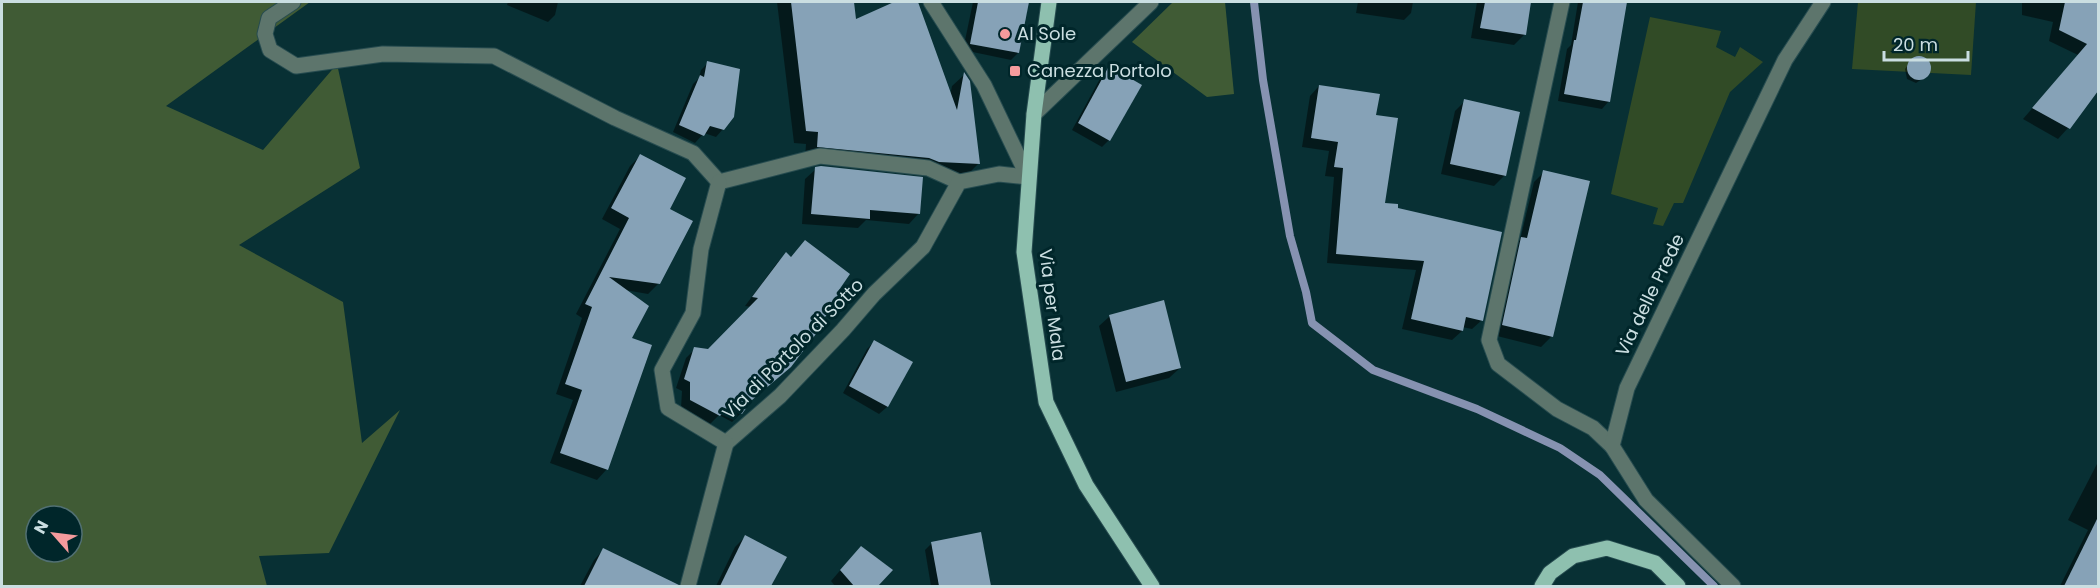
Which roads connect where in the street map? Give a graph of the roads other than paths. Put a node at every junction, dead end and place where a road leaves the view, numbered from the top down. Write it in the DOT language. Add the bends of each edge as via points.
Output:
graph roads {
  1 [pos="293,2"];
  2 [pos="931,2"];
  3 [pos="1049,2"];
  4 [pos="1152,2"];
  5 [pos="1562,2"];
  6 [pos="1823,2"];
  7 [pos="1034,114"];
  8 [pos="1028,177"];
  9 [pos="719,182"];
  10 [pos="959,182"];
  11 [pos="726,443"];
  12 [pos="1612,446"];
  13 [pos="688,586"];
  14 [pos="1152,586"];
  15 [pos="1542,586"];
  16 [pos="1678,586"];
  17 [pos="1733,586"];
  1 -- 9 [label="street" via="269,18 266,34 270,50 296,66 383,54 494,56 693,153"];
  2 -- 8 [label="street" via="984,85"];
  3 -- 7 [label="main road, Via per Mala"];
  4 -- 7 [label="street"];
  5 -- 12 [label="street" via="1489,340 1498,364 1557,409 1593,428"];
  6 -- 12 [label="street, Via delle Prede" via="1785,60 1627,388"];
  7 -- 8 [label="main road, Via per Mala"];
  8 -- 10 [label="street" via="999,174"];
  8 -- 14 [label="main road, Via per Mala" via="1024,252 1046,402 1086,485"];
  9 -- 10 [label="street" via="820,156 928,168"];
  9 -- 11 [label="street, Via di Pòrtolo di Sotto" via="701,249 693,313 662,370 668,408"];
  10 -- 11 [label="street, Via di Pòrtolo di Sotto" via="923,247 780,396"];
  11 -- 13 [label="street"];
  12 -- 17 [label="street" via="1646,500"];
  15 -- 16 [label="main road" via="1550,573 1573,556 1607,548 1655,563"];
}
